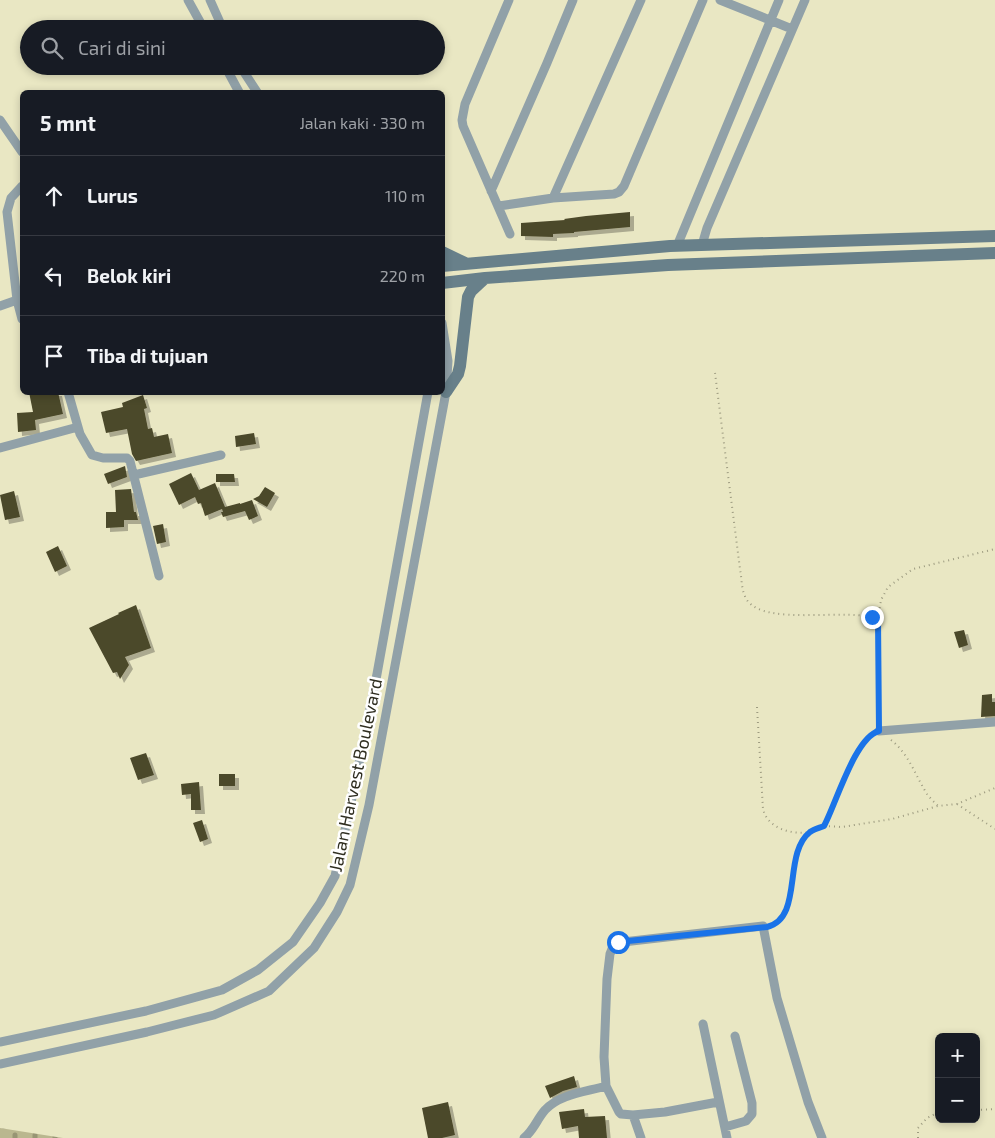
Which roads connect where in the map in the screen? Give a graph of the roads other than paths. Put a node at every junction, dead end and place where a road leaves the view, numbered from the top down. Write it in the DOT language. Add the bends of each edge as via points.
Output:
graph roads {
  1 [pos="188,0"];
  2 [pos="210,0"];
  3 [pos="510,0"];
  4 [pos="573,0"];
  5 [pos="641,0"];
  6 [pos="703,0"];
  7 [pos="720,0"];
  8 [pos="779,0"];
  9 [pos="805,0"];
  10 [pos="199,20"];
  11 [pos="219,20"];
  12 [pos="774,21"];
  13 [pos="790,28"];
  14 [pos="230,75"];
  15 [pos="246,75"];
  16 [pos="238,90"];
  17 [pos="256,90"];
  18 [pos="0,120"];
  19 [pos="20,149"];
  20 [pos="20,188"];
  21 [pos="491,191"];
  22 [pos="553,198"];
  23 [pos="499,206"];
  24 [pos="510,234"];
  25 [pos="995,236"];
  26 [pos="702,245"];
  27 [pos="677,246"];
  28 [pos="995,253"];
  29 [pos="445,254"];
  30 [pos="464,263"];
  31 [pos="445,266"];
  32 [pos="485,278"];
  33 [pos="445,283"];
  34 [pos="19,289"];
  35 [pos="17,300"];
  36 [pos="0,306"];
  37 [pos="20,311"];
  38 [pos="445,339"];
  39 [pos="446,392"];
  40 [pos="69,395"];
  41 [pos="427,395"];
  42 [pos="78,427"];
  43 [pos="0,448"];
  44 [pos="221,455"];
  45 [pos="134,475"];
  46 [pos="159,576"];
  47 [pos="387,612"];
  48 [pos="405,614"];
  49 [pos="995,722"];
  50 [pos="879,731"];
  51 [pos="703,1024"];
  52 [pos="735,1036"];
  53 [pos="0,1042"];
  54 [pos="0,1064"];
  55 [pos="606,1086"];
  56 [pos="718,1102"];
  57 [pos="633,1115"];
  58 [pos="725,1128"];
  59 [pos="524,1138"];
  60 [pos="641,1138"];
  61 [pos="727,1138"];
  62 [pos="822,1138"];
  1 -- 10 [label="street"];
  2 -- 11 [label="street"];
  3 -- 21 [label="street" via="465,104 462,120"];
  4 -- 21 [label="street"];
  5 -- 22 [label="street"];
  6 -- 22 [label="street" via="624,186 614,194"];
  7 -- 12 [label="street"];
  8 -- 12 [label="street"];
  9 -- 13 [label="street"];
  12 -- 13 [label="street"];
  12 -- 27 [label="street"];
  13 -- 26 [label="street"];
  14 -- 16 [label="street"];
  15 -- 17 [label="street"];
  18 -- 19 [label="street"];
  20 -- 34 [label="street" via="7,212"];
  21 -- 23 [label="street"];
  22 -- 23 [label="street"];
  23 -- 24 [label="street"];
  25 -- 26 [label="street"];
  26 -- 27 [label="street"];
  27 -- 30 [label="street"];
  28 -- 32 [label="street" via="668,265"];
  29 -- 30 [label="street"];
  30 -- 31 [label="street"];
  32 -- 33 [label="street"];
  32 -- 39 [label="street" via="468,297 460,366"];
  34 -- 35 [label="street"];
  35 -- 36 [label="street"];
  35 -- 37 [label="street"];
  38 -- 39 [label="street, Jalan Harvest Boulevard"];
  39 -- 48 [label="street, Jalan Harvest Boulevard"];
  40 -- 42 [label="street"];
  41 -- 47 [label="street, Jalan Harvest Boulevard"];
  42 -- 43 [label="street"];
  42 -- 45 [label="street" via="92,455 128,459"];
  44 -- 45 [label="street"];
  45 -- 46 [label="street"];
  47 -- 48 [label="street"];
  47 -- 53 [label="street, Jalan Harvest Boulevard" via="335,876 293,942 258,970 222,990 146,1011"];
  48 -- 54 [label="street, Jalan Harvest Boulevard" via="369,805 350,885 314,948 269,991 214,1015"];
  49 -- 50 [label="street"];
  51 -- 56 [label="street"];
  52 -- 58 [label="street" via="752,1114 746,1121"];
  55 -- 57 [label="street" via="620,1114"];
  55 -- 59 [label="street" via="568,1096 551,1105"];
  55 -- 62 [label="street" via="607,979 614,944 763,926 777,998"];
  56 -- 57 [label="street"];
  56 -- 58 [label="street"];
  57 -- 60 [label="street"];
  58 -- 61 [label="street"];
}
